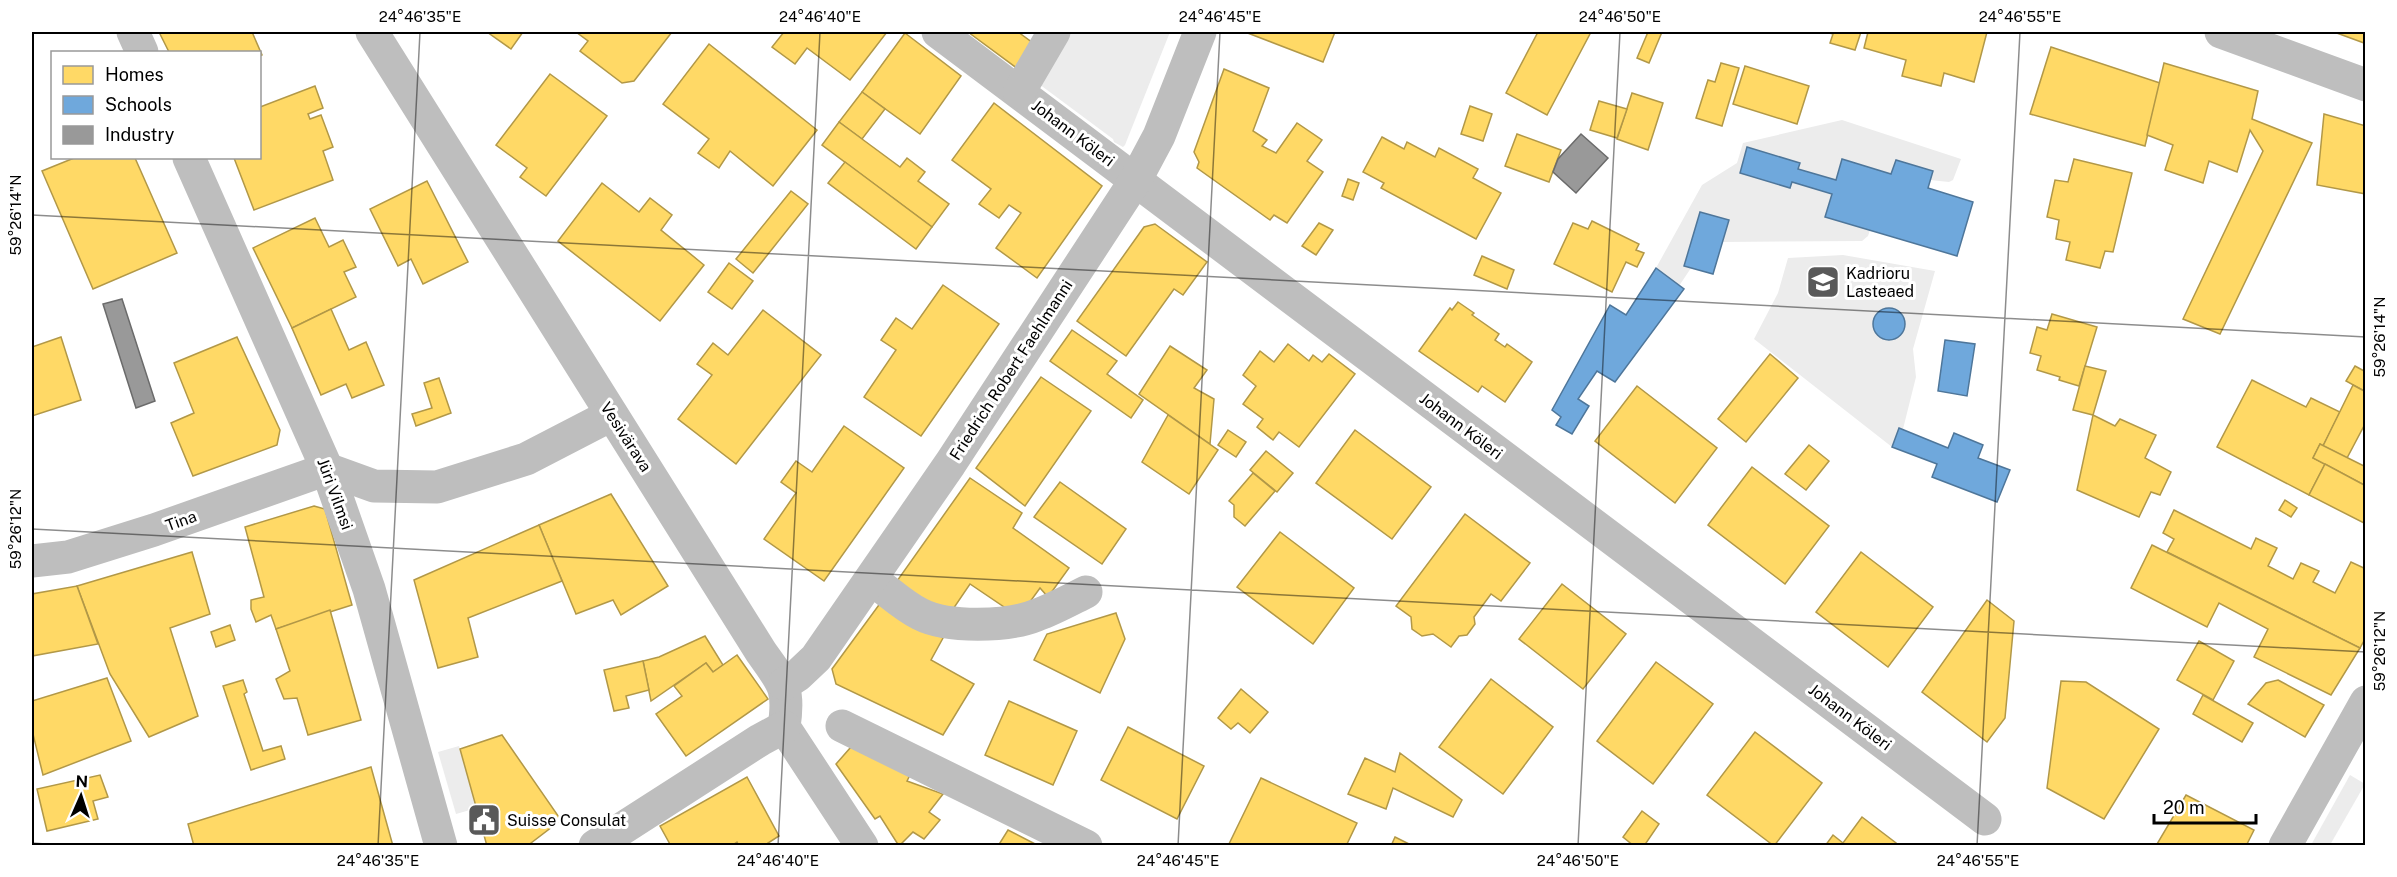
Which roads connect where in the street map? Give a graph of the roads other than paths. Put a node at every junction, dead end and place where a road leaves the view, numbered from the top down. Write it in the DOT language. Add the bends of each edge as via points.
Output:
graph roads {
  1 [pos="133,32"];
  2 [pos="372,32"];
  3 [pos="938,32"];
  4 [pos="1054,32"];
  5 [pos="1200,32"];
  6 [pos="2221,32"];
  7 [pos="142,51"];
  8 [pos="2366,85"];
  9 [pos="1019,92"];
  10 [pos="189,159"];
  11 [pos="1135,181"];
  12 [pos="611,415"];
  13 [pos="327,469"];
  14 [pos="32,561"];
  15 [pos="871,579"];
  16 [pos="1086,592"];
  17 [pos="784,684"];
  18 [pos="2366,702"];
  19 [pos="842,726"];
  20 [pos="784,727"];
  21 [pos="1985,819"];
  22 [pos="441,846"];
  23 [pos="595,846"];
  24 [pos="862,846"];
  25 [pos="1086,846"];
  26 [pos="2285,846"];
  1 -- 7 [label="street"];
  2 -- 12 [label="street, Vesivärava"];
  3 -- 9 [label="street, Johann Köleri"];
  4 -- 9 [label="street"];
  5 -- 11 [label="street, Friedrich Robert Faehlmanni" via="1159,136"];
  6 -- 8 [label="street"];
  9 -- 11 [label="street, Johann Köleri"];
  10 -- 13 [label="street, Jüri Vilmsi"];
  11 -- 15 [label="street, Friedrich Robert Faehlmanni"];
  11 -- 21 [label="street, Johann Köleri"];
  12 -- 13 [label="street" via="526,459 437,488 374,486"];
  12 -- 17 [label="street, Vesivärava"];
  13 -- 14 [label="street, Tina" via="68,558"];
  13 -- 22 [label="street, Jüri Vilmsi" via="369,589"];
  15 -- 16 [label="street" via="919,613 952,623 1014,622"];
  15 -- 17 [label="street, Friedrich Robert Faehlmanni" via="816,658"];
  17 -- 20 [label="street" via="788,704"];
  18 -- 26 [label="street"];
  19 -- 25 [label="street"];
  20 -- 23 [label="street"];
  20 -- 24 [label="street"];
}
